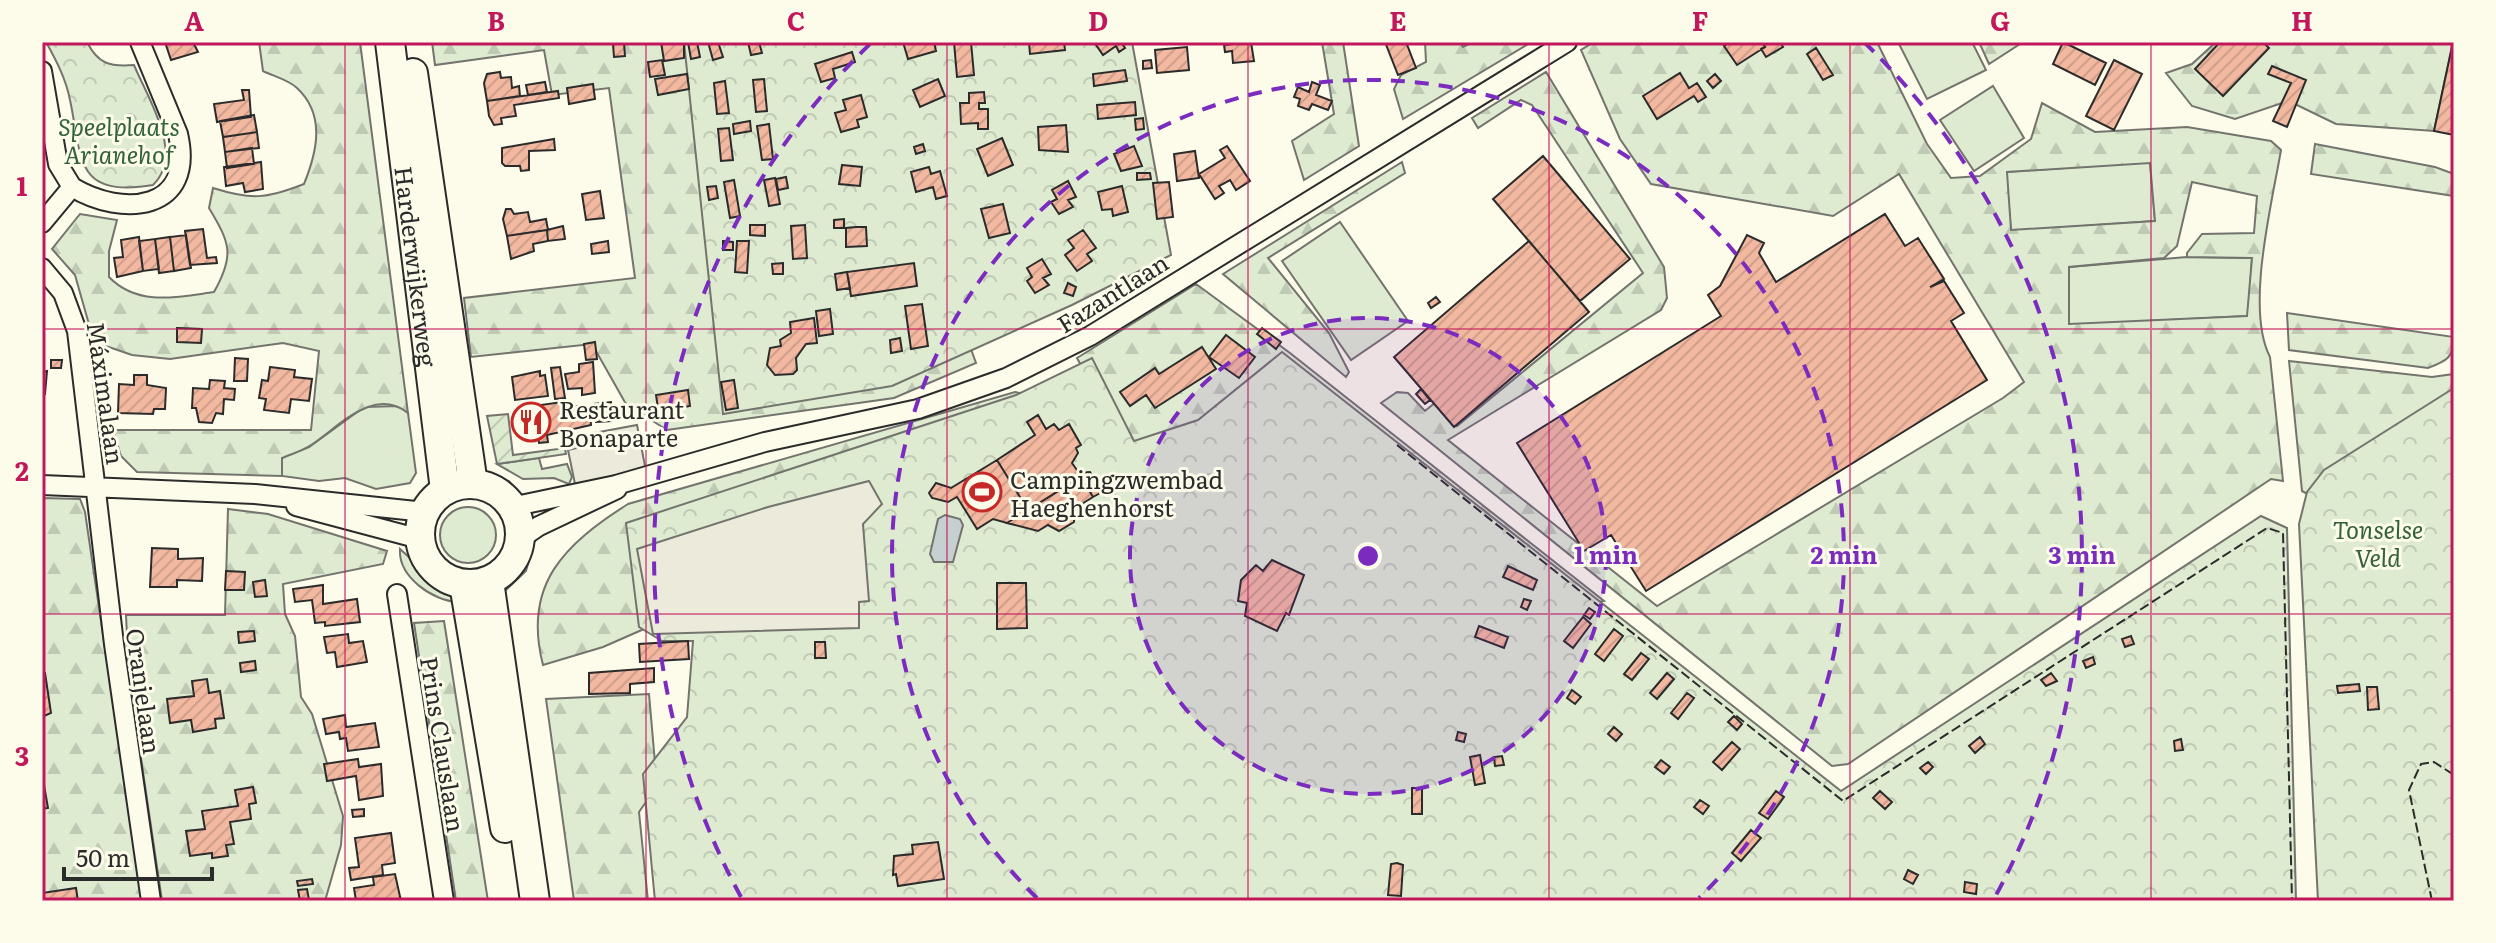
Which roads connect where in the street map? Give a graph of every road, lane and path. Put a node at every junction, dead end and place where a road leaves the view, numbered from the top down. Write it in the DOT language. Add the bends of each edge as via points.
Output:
graph roads {
  1 [pos="140,42"];
  2 [pos="390,42"];
  3 [pos="409,42"];
  4 [pos="1567,42"];
  5 [pos="42,71"];
  6 [pos="72,187"];
  7 [pos="42,223"];
  8 [pos="42,268"];
  9 [pos="637,478"];
  10 [pos="473,484"];
  11 [pos="42,485"];
  12 [pos="95,487"];
  13 [pos="445,490"];
  14 [pos="255,494"];
  15 [pos="511,507"];
  16 [pos="422,526"];
  17 [pos="520,539"];
  18 [pos="476,582"];
  19 [pos="397,594"];
  20 [pos="151,901"];
  21 [pos="444,901"];
  22 [pos="517,901"];
  23 [pos="535,901"];
  1 -- 6 [label="street" via="178,134 177,180 162,197 133,207 92,199"];
  2 -- 13 [label="main road, Harderwijkerweg"];
  3 -- 10 [label="main road, Harderwijkerweg"];
  4 -- 9 [label="street, Fazantlaan" via="1090,336 1028,368 930,405"];
  5 -- 6 [label="street" via="58,164"];
  6 -- 7 [label="street"];
  8 -- 12 [label="street, Máximalaan" via="63,293 77,331"];
  9 -- 15 [label="street, Fazantlaan"];
  9 -- 17 [label="street, Fazantlaan"];
  10 -- 13 [label="main road"];
  10 -- 15 [label="main road" via="488,487"];
  11 -- 12 [label="street"];
  12 -- 14 [label="street"];
  12 -- 20 [label="street, Oranjelaan"];
  13 -- 16 [label="main road"];
  14 -- 16 [label="street"];
  14 -- 16 [label="street"];
  15 -- 17 [label="main road"];
  16 -- 18 [label="main road" via="424,556 434,569 448,579"];
  17 -- 18 [label="main road" via="504,571"];
  18 -- 22 [label="main road"];
  18 -- 23 [label="main road"];
  19 -- 21 [label="street, Prins Clauslaan"];
}
